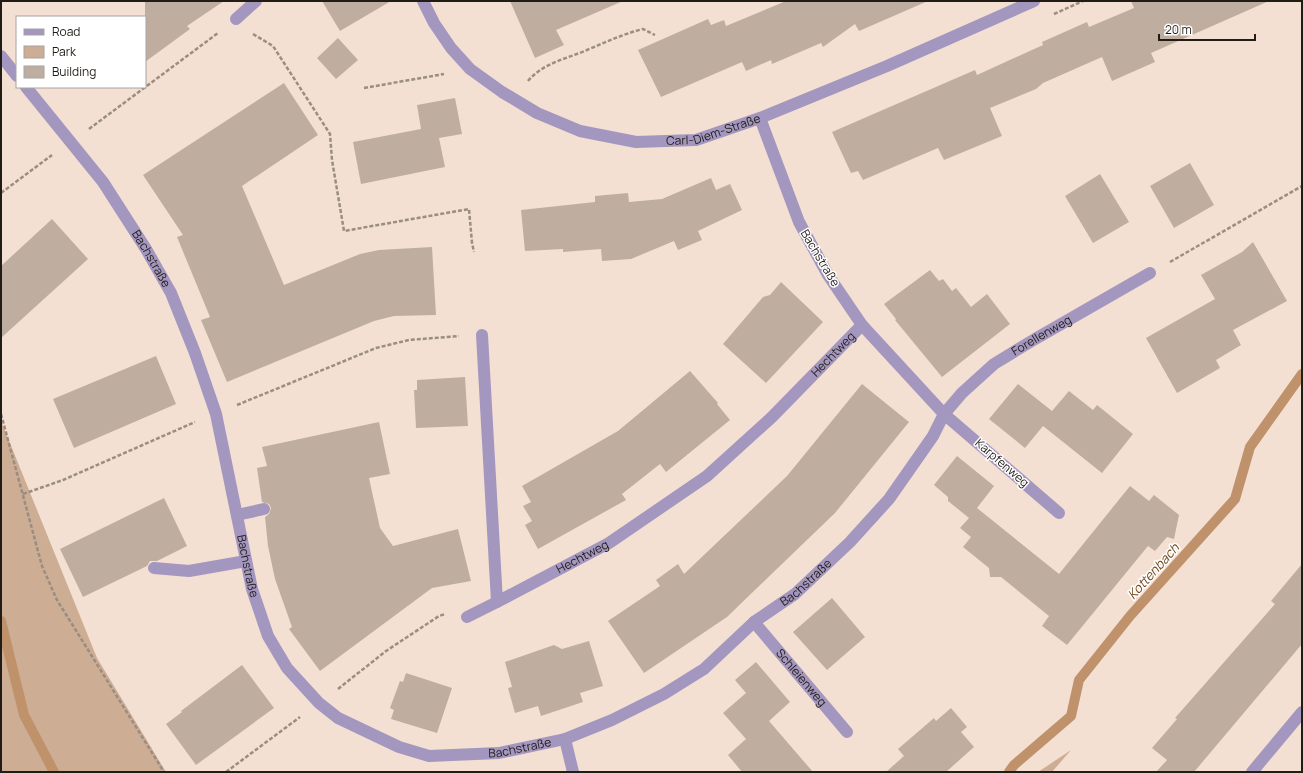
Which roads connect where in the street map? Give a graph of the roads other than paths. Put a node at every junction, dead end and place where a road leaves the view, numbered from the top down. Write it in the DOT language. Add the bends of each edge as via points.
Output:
graph roads {
  1 [pos="256,1"];
  2 [pos="423,1"];
  3 [pos="1034,1"];
  4 [pos="236,19"];
  5 [pos="1,56"];
  6 [pos="16,75"];
  7 [pos="27,88"];
  8 [pos="760,118"];
  9 [pos="1150,273"];
  10 [pos="862,325"];
  11 [pos="482,335"];
  12 [pos="944,414"];
  13 [pos="264,509"];
  14 [pos="1059,513"];
  15 [pos="237,515"];
  16 [pos="246,561"];
  17 [pos="154,568"];
  18 [pos="497,602"];
  19 [pos="467,618"];
  20 [pos="754,622"];
  21 [pos="1302,712"];
  22 [pos="847,732"];
  23 [pos="565,739"];
  24 [pos="573,772"];
  25 [pos="1252,772"];
  1 -- 4 [label="street"];
  2 -- 8 [label="street, Carl-Diem-Straße" via="451,48 470,69 537,113 580,131 636,142 696,140"];
  3 -- 8 [label="street, Carl-Diem-Straße"];
  5 -- 6 [label="street"];
  7 -- 15 [label="street, Bachstraße" via="107,189 146,248 171,294 216,414"];
  8 -- 10 [label="street, Bachstraße" via="799,222 828,274"];
  9 -- 12 [label="street, Forellenweg" via="994,364 962,393"];
  10 -- 12 [label="street, Bachstraße"];
  10 -- 18 [label="street, Hechtweg" via="772,417 707,476 609,544"];
  11 -- 18 [label="street"];
  12 -- 14 [label="street, Karpfenweg"];
  12 -- 20 [label="street, Bachstraße" via="910,470 850,542 795,594"];
  13 -- 15 [label="street"];
  15 -- 16 [label="street, Bachstraße"];
  16 -- 17 [label="street" via="189,570"];
  16 -- 23 [label="street, Bachstraße" via="252,590 268,636 287,668 319,704 338,718 399,748 429,756 499,753"];
  18 -- 19 [label="street, Hechtweg"];
  20 -- 22 [label="street, Schleienweg"];
  20 -- 23 [label="street, Bachstraße" via="704,668 671,690 612,720"];
  21 -- 25 [label="street"];
  23 -- 24 [label="street"];
}
